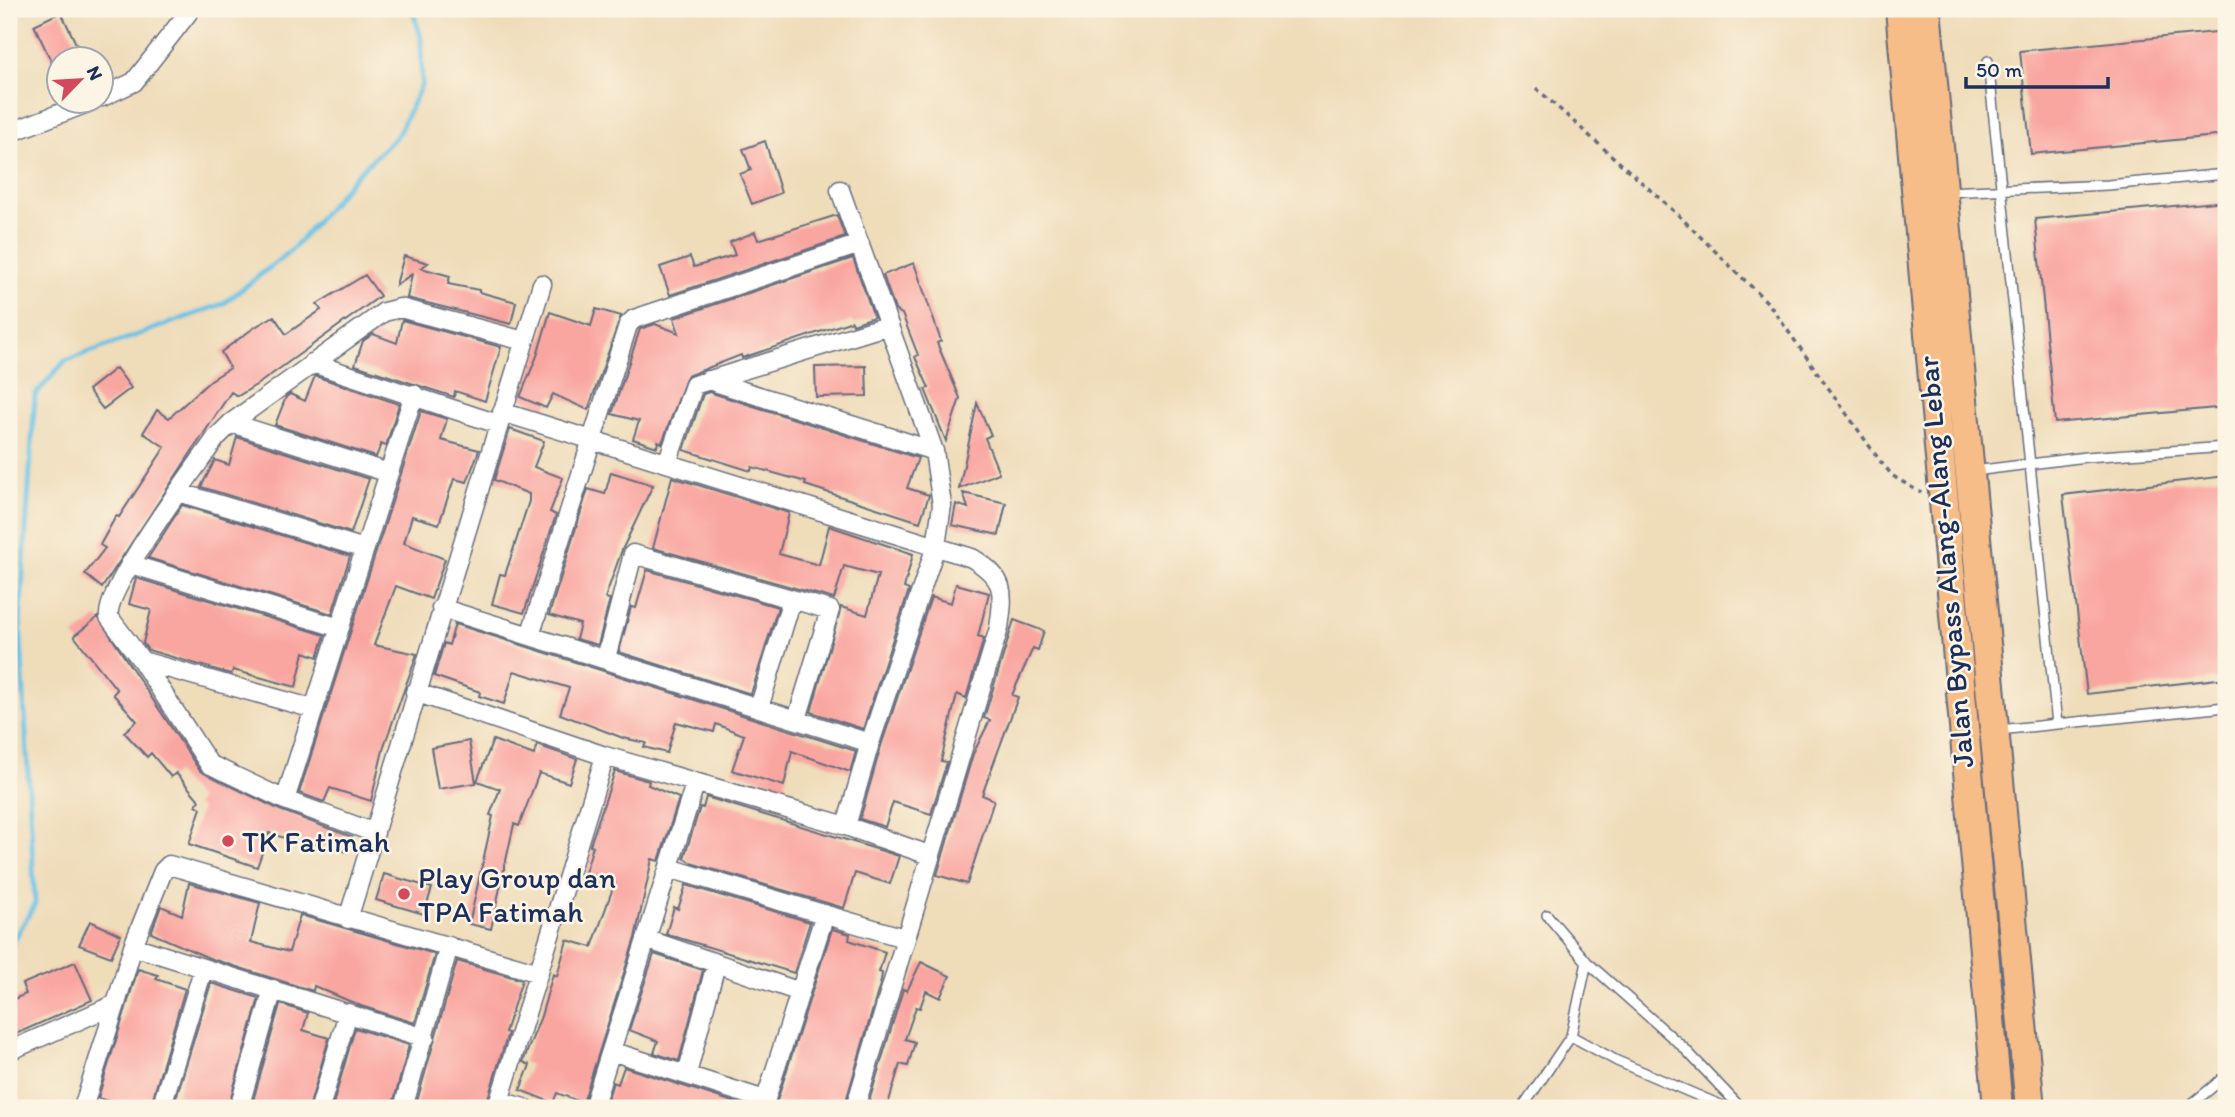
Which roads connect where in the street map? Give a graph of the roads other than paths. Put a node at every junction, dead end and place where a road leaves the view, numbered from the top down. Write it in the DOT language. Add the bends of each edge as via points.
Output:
graph roads {
  1 [pos="191,9"];
  2 [pos="1900,9"];
  3 [pos="1926,9"];
  4 [pos="1988,61"];
  5 [pos="116,90"];
  6 [pos="53,116"];
  7 [pos="9,133"];
  8 [pos="2226,174"];
  9 [pos="2004,188"];
  10 [pos="840,190"];
  11 [pos="1944,192"];
  12 [pos="860,244"];
  13 [pos="542,284"];
  14 [pos="889,325"];
  15 [pos="524,341"];
  16 [pos="312,363"];
  17 [pos="708,380"];
  18 [pos="414,394"];
  19 [pos="500,418"];
  20 [pos="231,423"];
  21 [pos="592,440"];
  22 [pos="2226,447"];
  23 [pos="934,451"];
  24 [pos="667,463"];
  25 [pos="2028,463"];
  26 [pos="388,473"];
  27 [pos="1953,479"];
  28 [pos="178,492"];
  29 [pos="936,546"];
  30 [pos="365,549"];
  31 [pos="130,564"];
  32 [pos="792,598"];
  33 [pos="440,608"];
  34 [pos="340,628"];
  35 [pos="530,636"];
  36 [pos="606,658"];
  37 [pos="142,661"];
  38 [pos="415,692"];
  39 [pos="2226,707"];
  40 [pos="759,708"];
  41 [pos="314,709"];
  42 [pos="796,719"];
  43 [pos="2057,724"];
  44 [pos="1995,731"];
  45 [pos="870,743"];
  46 [pos="605,756"];
  47 [pos="695,784"];
  48 [pos="285,800"];
  49 [pos="846,826"];
  50 [pos="375,833"];
  51 [pos="929,855"];
  52 [pos="669,868"];
  53 [pos="825,914"];
  54 [pos="1547,915"];
  55 [pos="348,919"];
  56 [pos="904,938"];
  57 [pos="646,939"];
  58 [pos="133,946"];
  59 [pos="449,946"];
  60 [pos="1587,962"];
  61 [pos="716,964"];
  62 [pos="203,970"];
  63 [pos="539,973"];
  64 [pos="273,989"];
  65 [pos="800,992"];
  66 [pos="116,1004"];
  67 [pos="348,1013"];
  68 [pos="1571,1035"];
  69 [pos="425,1038"];
  70 [pos="9,1051"];
  71 [pos="611,1051"];
  72 [pos="687,1074"];
  73 [pos="2226,1076"];
  74 [pos="764,1104"];
  75 [pos="498,1105"];
  76 [pos="83,1108"];
  77 [pos="160,1108"];
  78 [pos="239,1108"];
  79 [pos="320,1108"];
  80 [pos="403,1108"];
  81 [pos="524,1108"];
  82 [pos="593,1108"];
  83 [pos="855,1108"];
  84 [pos="1522,1108"];
  85 [pos="1727,1108"];
  86 [pos="1741,1108"];
  87 [pos="1998,1108"];
  88 [pos="2030,1108"];
  89 [pos="2187,1108"];
  1 -- 5 [label="street" via="134,82"];
  2 -- 27 [label="highway, Jalan Bypass Alang-Alang Lebar"];
  3 -- 11 [label="highway, Jalan Bypass Alang-Alang Lebar"];
  4 -- 9 [label="lane"];
  6 -- 7 [label="street"];
  8 -- 9 [label="lane" via="2108,185"];
  9 -- 11 [label="lane"];
  9 -- 25 [label="lane"];
  10 -- 12 [label="street"];
  11 -- 27 [label="highway, Jalan Bypass Alang-Alang Lebar"];
  12 -- 14 [label="street"];
  12 -- 21 [label="street" via="634,319 628,325"];
  13 -- 15 [label="street"];
  14 -- 17 [label="street"];
  14 -- 23 [label="street"];
  15 -- 16 [label="street" via="400,308 384,312"];
  15 -- 19 [label="street"];
  16 -- 18 [label="street"];
  16 -- 20 [label="street"];
  17 -- 23 [label="street"];
  17 -- 24 [label="street" via="694,385"];
  18 -- 19 [label="street"];
  18 -- 26 [label="street"];
  19 -- 21 [label="street"];
  19 -- 33 [label="street"];
  20 -- 26 [label="street"];
  20 -- 28 [label="street"];
  21 -- 24 [label="street"];
  21 -- 35 [label="street"];
  22 -- 25 [label="lane"];
  23 -- 29 [label="street" via="942,505"];
  24 -- 29 [label="street"];
  25 -- 27 [label="lane"];
  25 -- 43 [label="lane"];
  26 -- 30 [label="street"];
  27 -- 44 [label="highway, Jalan Bypass Alang-Alang Lebar"];
  27 -- 87 [label="highway, Jalan Bypass Alang-Alang Lebar"];
  28 -- 30 [label="street"];
  28 -- 31 [label="street"];
  29 -- 45 [label="street"];
  29 -- 51 [label="street" via="992,570 1002,586 1002,603 999,628"];
  30 -- 34 [label="street"];
  31 -- 34 [label="street"];
  31 -- 37 [label="street" via="107,609"];
  32 -- 36 [label="street" via="632,554"];
  32 -- 40 [label="street"];
  32 -- 42 [label="street" via="830,610"];
  33 -- 35 [label="street"];
  33 -- 38 [label="street"];
  34 -- 41 [label="street"];
  35 -- 36 [label="street"];
  36 -- 40 [label="street"];
  37 -- 41 [label="street"];
  37 -- 48 [label="street" via="209,764"];
  38 -- 46 [label="street"];
  38 -- 50 [label="street"];
  39 -- 43 [label="lane"];
  40 -- 42 [label="street"];
  41 -- 48 [label="street"];
  42 -- 45 [label="street"];
  43 -- 44 [label="lane"];
  44 -- 88 [label="highway, Jalan Bypass Alang-Alang Lebar"];
  45 -- 49 [label="street"];
  46 -- 47 [label="street"];
  46 -- 63 [label="street"];
  47 -- 49 [label="street"];
  47 -- 52 [label="street"];
  48 -- 50 [label="street"];
  49 -- 51 [label="street"];
  50 -- 55 [label="street"];
  51 -- 56 [label="street"];
  52 -- 53 [label="street"];
  52 -- 57 [label="street"];
  53 -- 56 [label="street"];
  53 -- 65 [label="street"];
  54 -- 60 [label="lane"];
  55 -- 58 [label="street" via="169,865"];
  55 -- 59 [label="street"];
  56 -- 83 [label="street"];
  57 -- 61 [label="street"];
  57 -- 71 [label="street"];
  58 -- 62 [label="street"];
  58 -- 66 [label="street"];
  59 -- 63 [label="street"];
  59 -- 69 [label="street"];
  60 -- 68 [label="lane"];
  60 -- 86 [label="lane" via="1683,1047"];
  61 -- 65 [label="street"];
  61 -- 72 [label="street"];
  62 -- 64 [label="street"];
  62 -- 77 [label="street"];
  63 -- 75 [label="street"];
  64 -- 67 [label="street"];
  64 -- 78 [label="street"];
  65 -- 74 [label="street"];
  66 -- 70 [label="street"];
  66 -- 76 [label="street"];
  67 -- 69 [label="street"];
  67 -- 79 [label="street"];
  68 -- 84 [label="lane"];
  68 -- 85 [label="lane" via="1617,1061"];
  69 -- 80 [label="street"];
  71 -- 72 [label="street"];
  71 -- 82 [label="street"];
  72 -- 74 [label="street"];
  73 -- 89 [label="lane"];
  75 -- 81 [label="street"];
}
